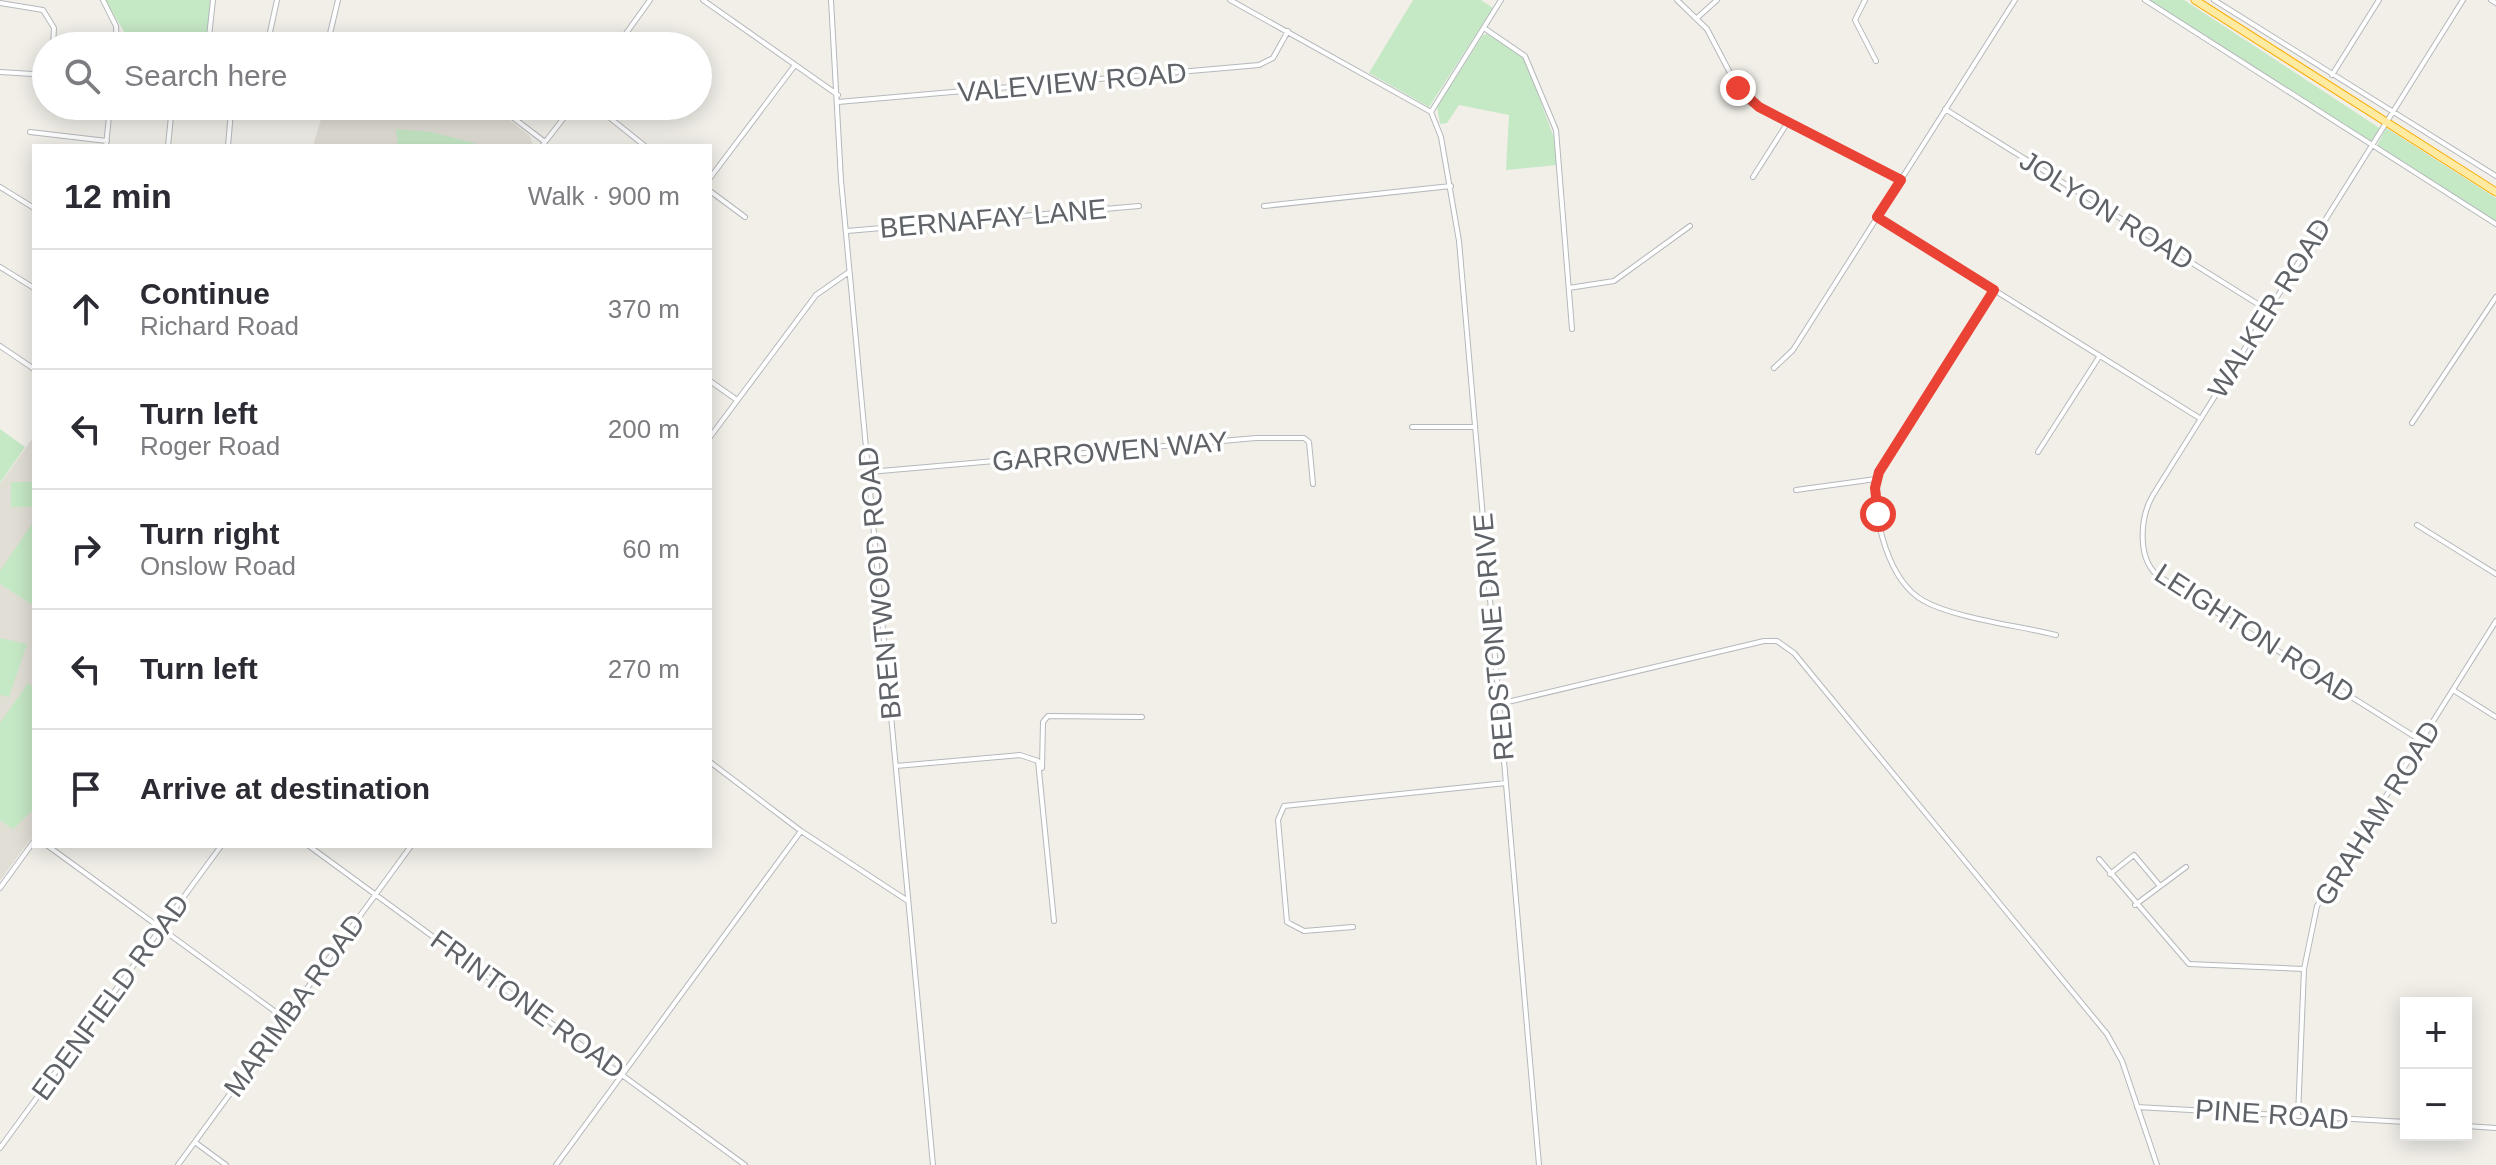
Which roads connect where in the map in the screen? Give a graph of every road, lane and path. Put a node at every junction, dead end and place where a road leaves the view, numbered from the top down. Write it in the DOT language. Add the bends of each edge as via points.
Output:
graph roads {
  1 [pos="103,0"];
  2 [pos="213,0"];
  3 [pos="277,0"];
  4 [pos="338,0"];
  5 [pos="650,0"];
  6 [pos="703,0"];
  7 [pos="831,0"];
  8 [pos="1230,0"];
  9 [pos="1501,0"];
  10 [pos="1677,0"];
  11 [pos="1717,0"];
  12 [pos="1865,0"];
  13 [pos="2015,0"];
  14 [pos="2145,0"];
  15 [pos="2195,0"];
  16 [pos="2214,0"];
  17 [pos="2379,0"];
  18 [pos="2463,0"];
  19 [pos="2491,0"];
  20 [pos="0,3"];
  21 [pos="2496,3"];
  22 [pos="1697,18"];
  23 [pos="1484,28"];
  24 [pos="1288,31"];
  25 [pos="54,32"];
  26 [pos="113,32"];
  27 [pos="210,32"];
  28 [pos="270,32"];
  29 [pos="330,32"];
  30 [pos="627,32"];
  31 [pos="1876,61"];
  32 [pos="795,65"];
  33 [pos="0,72"];
  34 [pos="32,74"];
  35 [pos="2332,75"];
  36 [pos="838,95"];
  37 [pos="838,102"];
  38 [pos="1945,109"];
  39 [pos="2394,111"];
  40 [pos="1431,112"];
  41 [pos="108,120"];
  42 [pos="171,120"];
  43 [pos="230,120"];
  44 [pos="515,120"];
  45 [pos="562,120"];
  46 [pos="612,120"];
  47 [pos="1788,122"];
  48 [pos="2387,122"];
  49 [pos="30,132"];
  50 [pos="106,143"];
  51 [pos="168,144"];
  52 [pos="228,144"];
  53 [pos="544,144"];
  54 [pos="642,144"];
  55 [pos="2373,145"];
  56 [pos="712,175"];
  57 [pos="2496,176"];
  58 [pos="1753,177"];
  59 [pos="1901,180"];
  60 [pos="1451,186"];
  61 [pos="1,188"];
  62 [pos="712,192"];
  63 [pos="2496,192"];
  64 [pos="1139,206"];
  65 [pos="1264,206"];
  66 [pos="32,207"];
  67 [pos="745,217"];
  68 [pos="1877,217"];
  69 [pos="2496,224"];
  70 [pos="1690,226"];
  71 [pos="847,231"];
  72 [pos="0,267"];
  73 [pos="850,272"];
  74 [pos="32,287"];
  75 [pos="1569,288"];
  76 [pos="1994,290"];
  77 [pos="2496,297"];
  78 [pos="2269,311"];
  79 [pos="1572,329"];
  80 [pos="0,346"];
  81 [pos="2099,357"];
  82 [pos="32,368"];
  83 [pos="1774,368"];
  84 [pos="712,382"];
  85 [pos="737,400"];
  86 [pos="2201,419"];
  87 [pos="2412,423"];
  88 [pos="1412,427"];
  89 [pos="1474,427"];
  90 [pos="712,434"];
  91 [pos="2038,452"];
  92 [pos="868,472"];
  93 [pos="1876,479"];
  94 [pos="1313,484"];
  95 [pos="1796,490"];
  96 [pos="2153,495"];
  97 [pos="2417,525"];
  98 [pos="2496,574"];
  99 [pos="2496,621"];
  100 [pos="2056,635"];
  101 [pos="2453,690"];
  102 [pos="1499,704"];
  103 [pos="1142,717"];
  104 [pos="2496,717"];
  105 [pos="2420,740"];
  106 [pos="712,764"];
  107 [pos="896,766"];
  108 [pos="1042,770"];
  109 [pos="1506,783"];
  110 [pos="801,831"];
  111 [pos="32,844"];
  112 [pos="51,848"];
  113 [pos="220,848"];
  114 [pos="312,848"];
  115 [pos="409,848"];
  116 [pos="2099,859"];
  117 [pos="2186,867"];
  118 [pos="2110,874"];
  119 [pos="2160,886"];
  120 [pos="0,888"];
  121 [pos="375,893"];
  122 [pos="908,901"];
  123 [pos="2135,905"];
  124 [pos="1054,921"];
  125 [pos="1353,927"];
  126 [pos="161,928"];
  127 [pos="2304,969"];
  128 [pos="284,1018"];
  129 [pos="624,1074"];
  130 [pos="2137,1107"];
  131 [pos="2298,1116"];
  132 [pos="2400,1122"];
  133 [pos="2472,1126"];
  134 [pos="2496,1128"];
  135 [pos="195,1142"];
  136 [pos="0,1148"];
  137 [pos="178,1165"];
  138 [pos="226,1165"];
  139 [pos="556,1165"];
  140 [pos="745,1165"];
  141 [pos="933,1165"];
  142 [pos="1539,1165"];
  143 [pos="2157,1165"];
  1 -- 26 [label="street"];
  2 -- 27 [label="street"];
  3 -- 28 [label="street"];
  4 -- 29 [label="street"];
  5 -- 30 [label="street"];
  6 -- 32 [label="street"];
  7 -- 36 [label="street, BRENTWOOD ROAD"];
  8 -- 24 [label="street"];
  9 -- 23 [label="street"];
  10 -- 22 [label="street"];
  11 -- 22 [label="street"];
  12 -- 31 [label="street" via="1855,20"];
  13 -- 38 [label="street"];
  14 -- 55 [label="street"];
  15 -- 48 [label="highway"];
  16 -- 35 [label="street"];
  17 -- 35 [label="street"];
  18 -- 39 [label="street, WALKER ROAD"];
  19 -- 21 [label="street"];
  20 -- 25 [label="street" via="43,10"];
  22 -- 47 [label="street" via="1743,95"];
  23 -- 40 [label="street"];
  23 -- 75 [label="street" via="1524,54 1556,130"];
  24 -- 37 [label="street, VALEVIEW ROAD" via="1273,58 1259,65"];
  24 -- 40 [label="street"];
  32 -- 36 [label="street"];
  32 -- 56 [label="street"];
  33 -- 34 [label="street"];
  35 -- 39 [label="street"];
  36 -- 37 [label="street, BRENTWOOD ROAD"];
  37 -- 71 [label="street, BRENTWOOD ROAD"];
  38 -- 59 [label="street"];
  38 -- 78 [label="street, JOLYON ROAD"];
  39 -- 48 [label="street, WALKER ROAD"];
  39 -- 57 [label="street"];
  40 -- 60 [label="street, REDSTONE DRIVE"];
  41 -- 50 [label="street"];
  42 -- 51 [label="street"];
  43 -- 52 [label="street"];
  44 -- 53 [label="street"];
  45 -- 53 [label="street"];
  46 -- 54 [label="street"];
  47 -- 58 [label="street"];
  47 -- 59 [label="street"];
  48 -- 55 [label="street, WALKER ROAD"];
  48 -- 63 [label="highway"];
  49 -- 50 [label="street"];
  55 -- 69 [label="street"];
  55 -- 78 [label="street, WALKER ROAD"];
  59 -- 68 [label="street"];
  60 -- 65 [label="street"];
  60 -- 89 [label="street, REDSTONE DRIVE"];
  61 -- 66 [label="street"];
  62 -- 67 [label="street"];
  64 -- 71 [label="street, BERNAFAY LANE"];
  68 -- 76 [label="street"];
  68 -- 83 [label="street" via="1793,350"];
  70 -- 75 [label="street" via="1614,281"];
  71 -- 73 [label="street, BRENTWOOD ROAD"];
  72 -- 74 [label="street"];
  73 -- 85 [label="street" via="816,295"];
  73 -- 92 [label="street, BRENTWOOD ROAD"];
  75 -- 79 [label="street"];
  76 -- 81 [label="street"];
  76 -- 93 [label="street"];
  77 -- 87 [label="street"];
  78 -- 86 [label="street, WALKER ROAD"];
  80 -- 82 [label="street"];
  81 -- 86 [label="street"];
  81 -- 91 [label="street"];
  84 -- 85 [label="street"];
  85 -- 90 [label="street"];
  86 -- 96 [label="street, WALKER ROAD"];
  88 -- 89 [label="street"];
  89 -- 102 [label="street, REDSTONE DRIVE"];
  92 -- 94 [label="street, GARROWEN WAY" via="1304,438 1309,442"];
  92 -- 107 [label="street, BRENTWOOD ROAD"];
  93 -- 95 [label="street"];
  93 -- 100 [label="street" via="1883,538 1914,594 1933,605"];
  96 -- 105 [label="street, LEIGHTON ROAD" via="2145,513 2144,540 2146,561 2157,575"];
  97 -- 98 [label="street"];
  99 -- 101 [label="street, GRAHAM ROAD"];
  101 -- 104 [label="street"];
  101 -- 105 [label="street, GRAHAM ROAD"];
  102 -- 109 [label="street, REDSTONE DRIVE"];
  102 -- 130 [label="street" via="1764,641 1783,644 2107,1034"];
  103 -- 108 [label="street" via="1048,716 1043,722"];
  105 -- 127 [label="street, GRAHAM ROAD" via="2317,906"];
  106 -- 110 [label="street"];
  107 -- 108 [label="street" via="1024,755 1038,761"];
  107 -- 122 [label="street, BRENTWOOD ROAD"];
  108 -- 124 [label="street"];
  109 -- 125 [label="street" via="1284,806 1278,820 1287,922 1304,931"];
  109 -- 142 [label="street, REDSTONE DRIVE"];
  110 -- 122 [label="street"];
  110 -- 129 [label="street"];
  111 -- 120 [label="street"];
  112 -- 126 [label="street"];
  113 -- 126 [label="street, EDENFIELD ROAD"];
  114 -- 121 [label="street, FRINTONE ROAD"];
  115 -- 121 [label="street, MARIMBA ROAD"];
  116 -- 118 [label="street"];
  117 -- 119 [label="street"];
  118 -- 119 [label="street" via="2134,855"];
  118 -- 123 [label="street"];
  119 -- 123 [label="street"];
  121 -- 128 [label="street, MARIMBA ROAD"];
  121 -- 129 [label="street, FRINTONE ROAD"];
  122 -- 141 [label="street, BRENTWOOD ROAD"];
  123 -- 127 [label="street" via="2189,964"];
  126 -- 128 [label="street"];
  126 -- 136 [label="street, EDENFIELD ROAD"];
  127 -- 131 [label="street, GRAHAM ROAD"];
  128 -- 135 [label="street, MARIMBA ROAD"];
  129 -- 139 [label="street"];
  129 -- 140 [label="street, FRINTONE ROAD"];
  130 -- 131 [label="street, PINE ROAD"];
  130 -- 143 [label="street"];
  131 -- 132 [label="street, PINE ROAD"];
  133 -- 134 [label="street"];
  135 -- 137 [label="street, MARIMBA ROAD"];
  135 -- 138 [label="street"];
}
